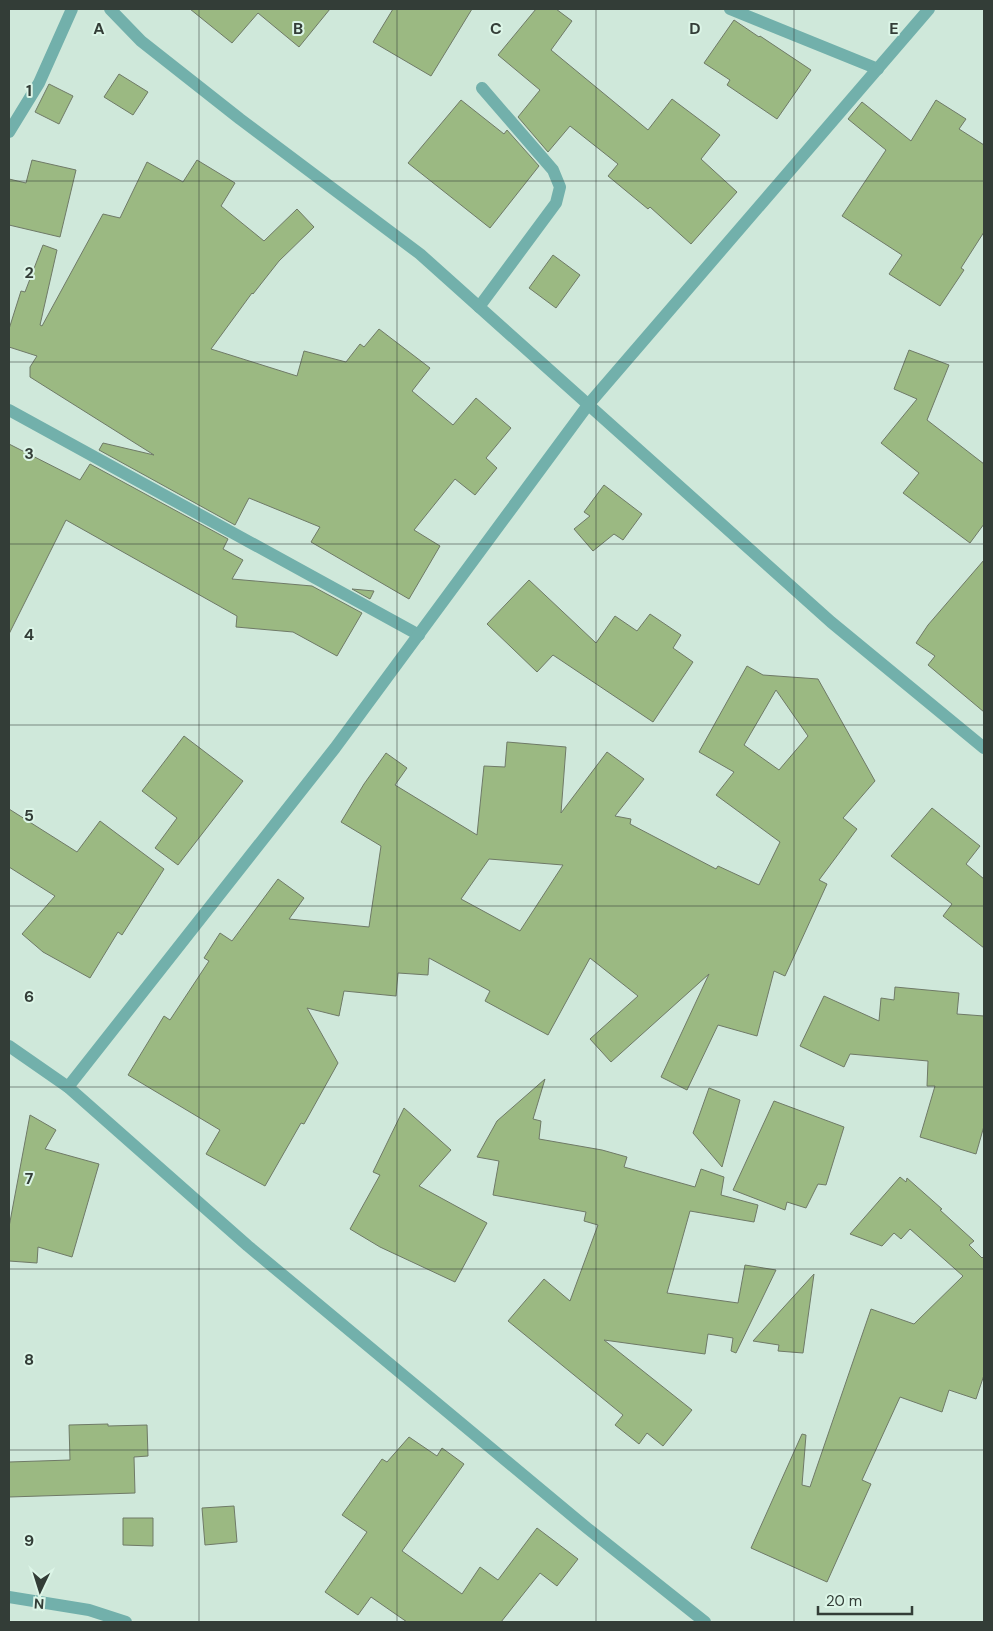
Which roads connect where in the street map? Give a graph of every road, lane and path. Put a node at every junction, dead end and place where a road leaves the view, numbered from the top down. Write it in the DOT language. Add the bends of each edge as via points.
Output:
graph roads {
  1 [pos="72,9"];
  2 [pos="110,9"];
  3 [pos="730,9"];
  4 [pos="929,9"];
  5 [pos="878,69"];
  6 [pos="482,88"];
  7 [pos="9,132"];
  8 [pos="479,307"];
  9 [pos="588,405"];
  10 [pos="9,410"];
  11 [pos="418,635"];
  12 [pos="984,748"];
  13 [pos="9,1046"];
  14 [pos="68,1087"];
  15 [pos="9,1597"];
  16 [pos="126,1622"];
  17 [pos="705,1622"];
  1 -- 7 [label="street" via="39,83"];
  2 -- 8 [label="street" via="141,41 420,254"];
  3 -- 5 [label="street"];
  4 -- 5 [label="street"];
  5 -- 9 [label="street"];
  6 -- 8 [label="street" via="553,170 560,187 556,203"];
  8 -- 9 [label="street"];
  9 -- 11 [label="street"];
  9 -- 12 [label="street" via="831,622"];
  10 -- 11 [label="street"];
  11 -- 14 [label="street" via="328,756"];
  13 -- 14 [label="street"];
  14 -- 17 [label="street" via="248,1246"];
  15 -- 16 [label="street" via="89,1610"];
}
